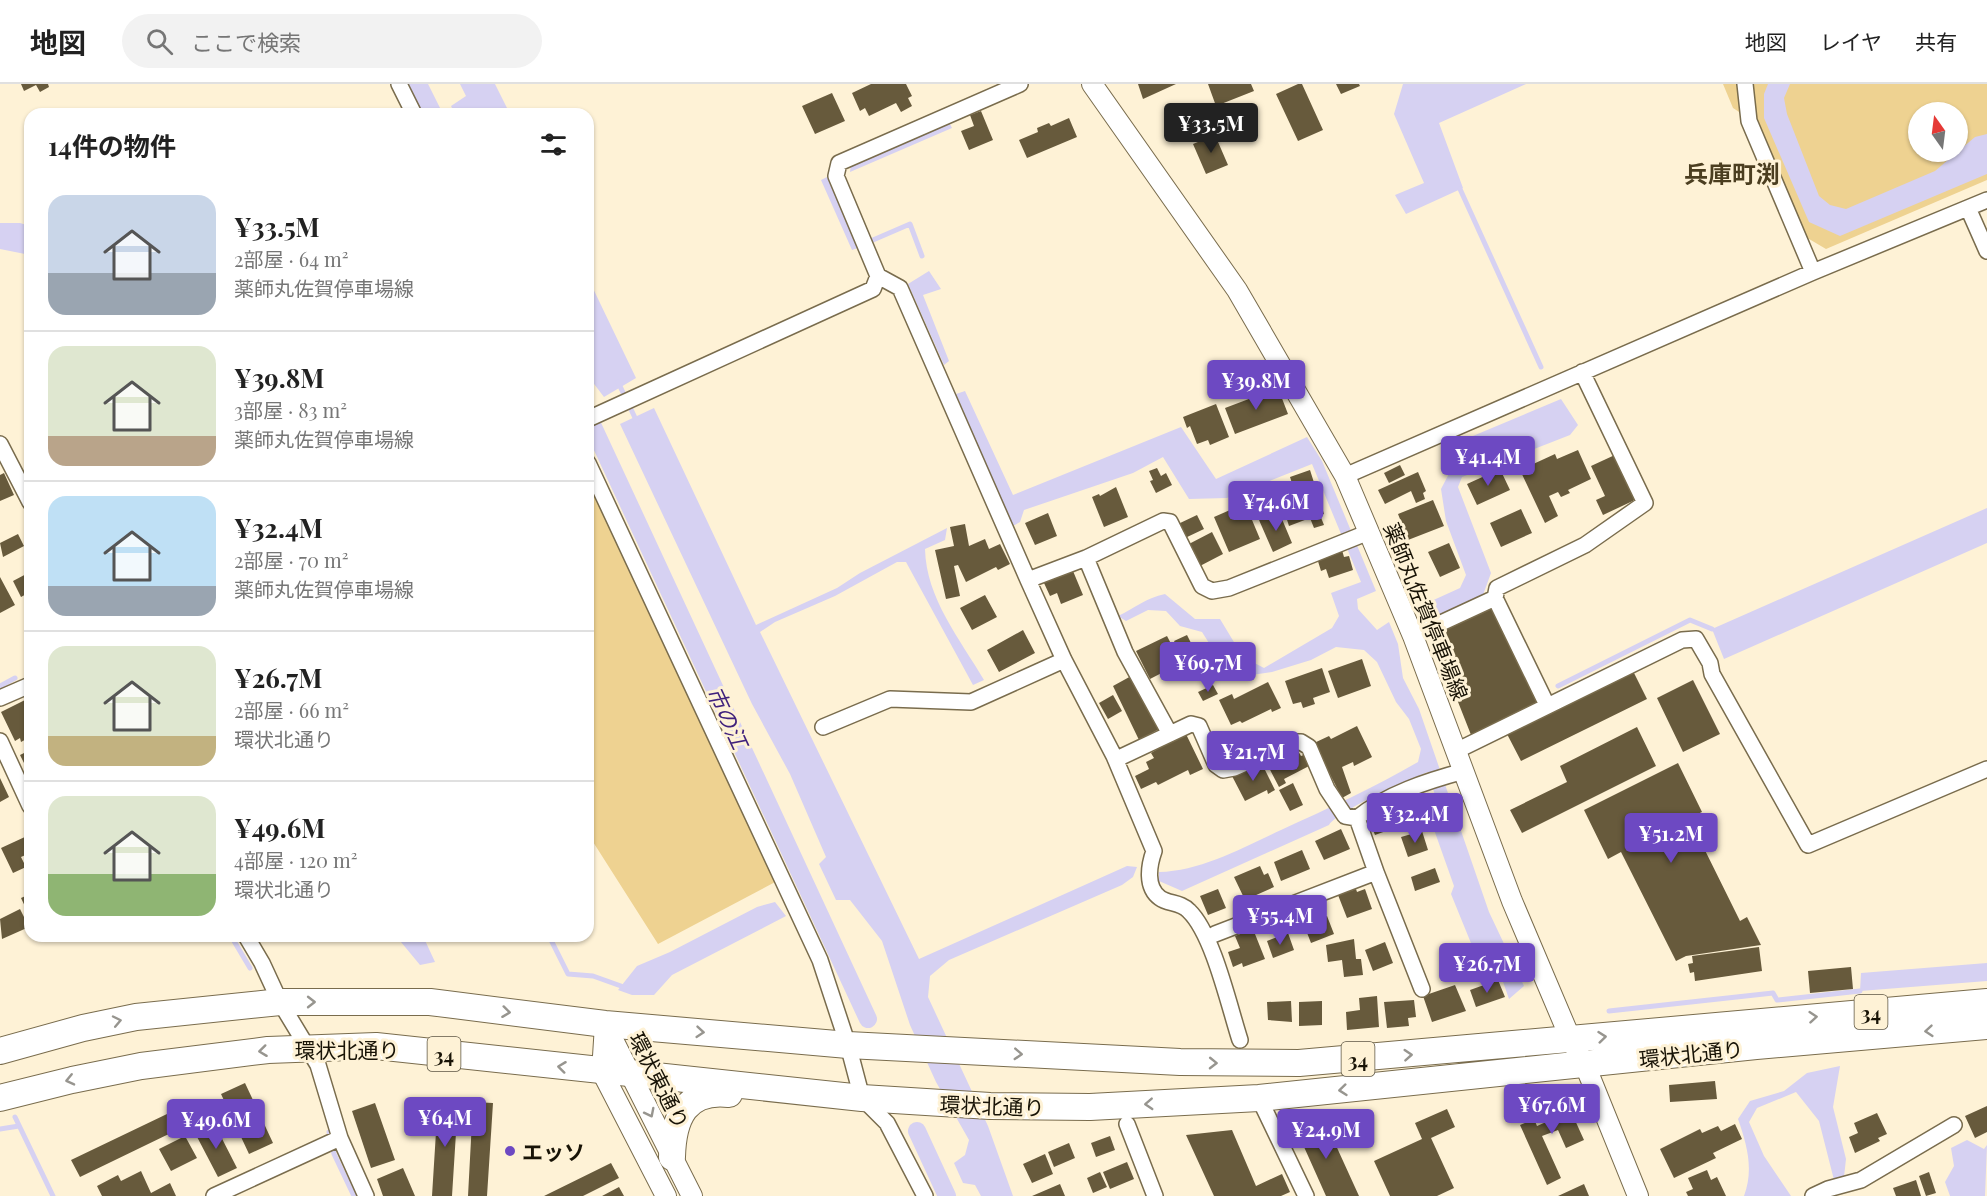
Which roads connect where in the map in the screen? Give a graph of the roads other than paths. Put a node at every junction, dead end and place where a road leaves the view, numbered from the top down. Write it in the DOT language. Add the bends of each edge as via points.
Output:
graph roads {
  1 [pos="399,84"];
  2 [pos="1020,84"];
  3 [pos="1092,84"];
  4 [pos="1745,84"];
  5 [pos="411,108"];
  6 [pos="1987,200"];
  7 [pos="1968,208"];
  8 [pos="1987,251"];
  9 [pos="1814,272"];
  10 [pos="878,276"];
  11 [pos="1582,372"];
  12 [pos="594,416"];
  13 [pos="0,444"];
  14 [pos="594,476"];
  15 [pos="1345,476"];
  16 [pos="24,490"];
  17 [pos="1365,533"];
  18 [pos="1086,558"];
  19 [pos="1028,580"];
  20 [pos="1495,598"];
  21 [pos="1413,636"];
  22 [pos="1065,660"];
  23 [pos="24,688"];
  24 [pos="0,698"];
  25 [pos="1547,705"];
  26 [pos="822,727"];
  27 [pos="1170,734"];
  28 [pos="0,741"];
  29 [pos="1456,751"];
  30 [pos="1114,756"];
  31 [pos="1987,769"];
  32 [pos="1455,773"];
  33 [pos="24,791"];
  34 [pos="1351,817"];
  35 [pos="1376,872"];
  36 [pos="1215,934"];
  37 [pos="250,942"];
  38 [pos="1422,989"];
  39 [pos="280,1002"];
  40 [pos="1987,1002"];
  41 [pos="605,1024"];
  42 [pos="1987,1026"];
  43 [pos="1756,1034"];
  44 [pos="1240,1040"];
  45 [pos="1571,1040"];
  46 [pos="848,1045"];
  47 [pos="307,1047"];
  48 [pos="0,1052"];
  49 [pos="1585,1065"];
  50 [pos="602,1072"];
  51 [pos="632,1075"];
  52 [pos="0,1098"];
  53 [pos="862,1098"];
  54 [pos="1259,1098"];
  55 [pos="1127,1124"];
  56 [pos="1954,1125"];
  57 [pos="334,1141"];
  58 [pos="672,1156"];
  59 [pos="214,1196"];
  60 [pos="366,1196"];
  61 [pos="666,1196"];
  62 [pos="692,1196"];
  63 [pos="925,1196"];
  64 [pos="1155,1196"];
  65 [pos="1306,1196"];
  66 [pos="1638,1196"];
  67 [pos="1813,1196"];
  1 -- 5 [label="street"];
  2 -- 10 [label="street" via="839,163 836,176"];
  3 -- 15 [label="main road, 薬師丸佐賀停車場線" via="1237,290"];
  4 -- 9 [label="street" via="1749,121"];
  6 -- 7 [label="street"];
  7 -- 8 [label="street"];
  7 -- 9 [label="street"];
  9 -- 11 [label="street"];
  10 -- 12 [label="street" via="873,289"];
  10 -- 19 [label="street" via="900,288"];
  11 -- 15 [label="street"];
  11 -- 20 [label="street" via="1645,503 1585,545 1497,588"];
  13 -- 16 [label="street"];
  14 -- 46 [label="street" via="820,960"];
  15 -- 17 [label="main road, 薬師丸佐賀停車場線"];
  17 -- 18 [label="street" via="1229,588 1212,591 1202,586 1170,522 1163,521"];
  17 -- 21 [label="main road, 薬師丸佐賀停車場線"];
  18 -- 19 [label="street"];
  18 -- 27 [label="street" via="1125,652"];
  19 -- 22 [label="street"];
  20 -- 21 [label="street"];
  20 -- 25 [label="street"];
  21 -- 29 [label="main road, 薬師丸佐賀停車場線"];
  22 -- 26 [label="street" via="971,702 890,699"];
  22 -- 30 [label="street"];
  23 -- 24 [label="street"];
  25 -- 29 [label="street"];
  25 -- 31 [label="street" via="1682,640 1696,639 1808,845"];
  27 -- 30 [label="street" via="1121,757"];
  27 -- 34 [label="street" via="1191,724 1199,726 1216,765 1228,771 1302,742 1309,747 1327,789"];
  28 -- 33 [label="street"];
  29 -- 32 [label="main road, 薬師丸佐賀停車場線"];
  30 -- 44 [label="street" via="1154,850 1149,882 1160,898 1190,911 1206,938"];
  32 -- 34 [label="street"];
  32 -- 45 [label="main road, 薬師丸佐賀停車場線"];
  34 -- 35 [label="street"];
  35 -- 36 [label="street"];
  35 -- 38 [label="street"];
  37 -- 39 [label="street"];
  39 -- 41 [label="highway, 環状北通り / 34, one-way" via="430,1002"];
  39 -- 47 [label="street"];
  48 -- 39 [label="highway, 環状北通り / 34, one-way" via="136,1017"];
  43 -- 40 [label="highway, 環状北通り / 34, one-way"];
  41 -- 46 [label="highway, 環状北通り / 34, one-way"];
  41 -- 50 [label="main road, 環状東通り"];
  41 -- 51 [label="main road, 環状東通り"];
  42 -- 43 [label="highway, 環状北通り / 34, one-way"];
  45 -- 43 [label="highway, 環状北通り / 34, one-way"];
  43 -- 49 [label="highway, 環状北通り / 34"];
  46 -- 45 [label="highway, 環状北通り / 34, one-way" via="1180,1062 1299,1063"];
  45 -- 49 [label="main road, 薬師丸佐賀停車場線"];
  46 -- 53 [label="street"];
  50 -- 47 [label="highway, 環状北通り / 34, one-way" via="376,1046"];
  47 -- 52 [label="highway, 環状北通り / 34, one-way" via="141,1066"];
  47 -- 57 [label="street" via="318,1065"];
  49 -- 54 [label="highway, 環状北通り / 34, one-way"];
  49 -- 66 [label="main road, 薬師丸佐賀停車場線"];
  50 -- 51 [label="highway, 環状北通り / 34"];
  50 -- 61 [label="main road"];
  51 -- 53 [label="highway, 環状北通り / 34"];
  51 -- 58 [label="main road, 環状東通り, one-way"];
  54 -- 53 [label="highway, 環状北通り / 34, one-way" via="1090,1107"];
  53 -- 58 [label="highway" via="840,1107 719,1093 698,1098 685,1108 673,1131"];
  53 -- 63 [label="street" via="887,1123"];
  54 -- 65 [label="street"];
  55 -- 64 [label="street"];
  56 -- 67 [label="street" via="1861,1179"];
  57 -- 59 [label="street"];
  57 -- 60 [label="street"];
  58 -- 62 [label="main road, 環状東通り"];
}
